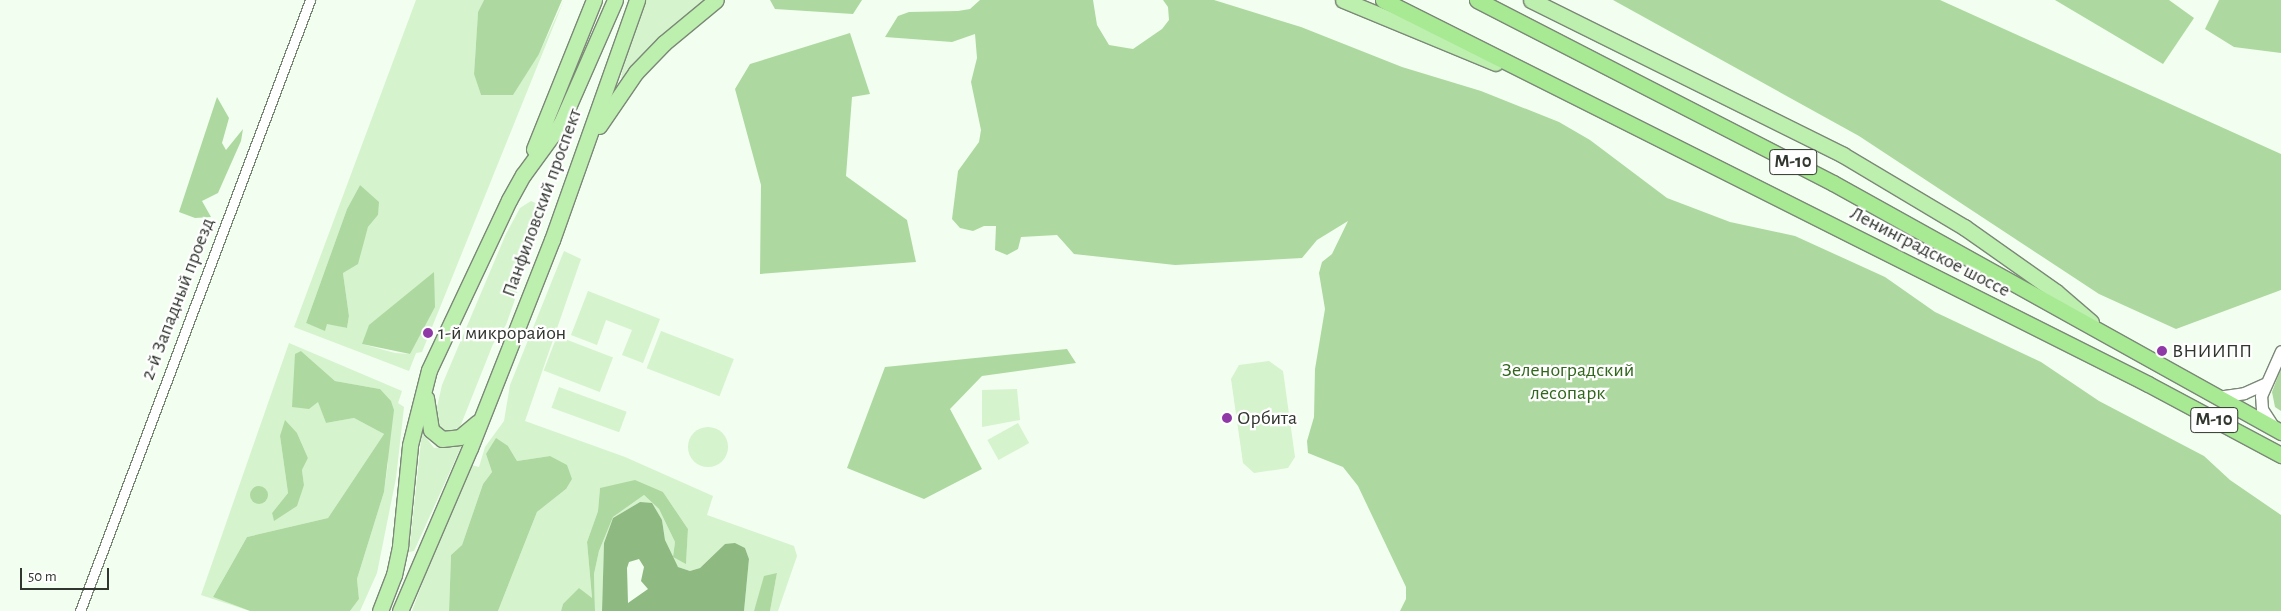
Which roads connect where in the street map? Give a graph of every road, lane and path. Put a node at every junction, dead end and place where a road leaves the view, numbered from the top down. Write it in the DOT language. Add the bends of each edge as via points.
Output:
graph roads {
  1 [pos="310,0"];
  2 [pos="594,0"];
  3 [pos="615,0"];
  4 [pos="638,0"];
  5 [pos="716,0"];
  6 [pos="1342,0"];
  7 [pos="1383,0"];
  8 [pos="1477,0"];
  9 [pos="1531,0"];
  10 [pos="1559,88"];
  11 [pos="582,156"];
  12 [pos="523,175"];
  13 [pos="2103,333"];
  14 [pos="2281,351"];
  15 [pos="426,380"];
  16 [pos="2264,384"];
  17 [pos="2217,397"];
  18 [pos="481,419"];
  19 [pos="2279,431"];
  20 [pos="2281,455"];
  21 [pos="80,611"];
  22 [pos="380,611"];
  23 [pos="400,611"];
  1 -- 21 [label="street, 2-й Западный проезд"];
  2 -- 12 [label="main road"];
  3 -- 12 [label="main road, Панфиловский проспект" via="561,123"];
  4 -- 11 [label="main road, Панфиловский проспект"];
  5 -- 11 [label="main road" via="671,37 636,72"];
  6 -- 10 [label="main road, Ленинградское шоссе / М-10"];
  7 -- 10 [label="highway, Ленинградское шоссе / М-10"];
  8 -- 13 [label="highway, Ленинградское шоссе / М-10" via="1833,183"];
  9 -- 13 [label="main road, Ленинградское шоссе" via="1843,155 1964,227 2056,292"];
  10 -- 20 [label="highway, Ленинградское шоссе / М-10" via="2148,384"];
  11 -- 18 [label="main road, Панфиловский проспект"];
  12 -- 15 [label="main road, Панфиловский проспект" via="444,336"];
  13 -- 17 [label="highway, Ленинградское шоссе / М-10"];
  14 -- 16 [label="street"];
  15 -- 18 [label="main road" via="427,420 434,435 442,439 460,437"];
  15 -- 22 [label="main road, Панфиловский проспект" via="410,445 400,546 394,575"];
  16 -- 17 [label="street" via="2244,393"];
  16 -- 19 [label="street" via="2262,409"];
  17 -- 19 [label="highway, Ленинградское шоссе / М-10"];
  18 -- 23 [label="main road, Панфиловский проспект"];
}
